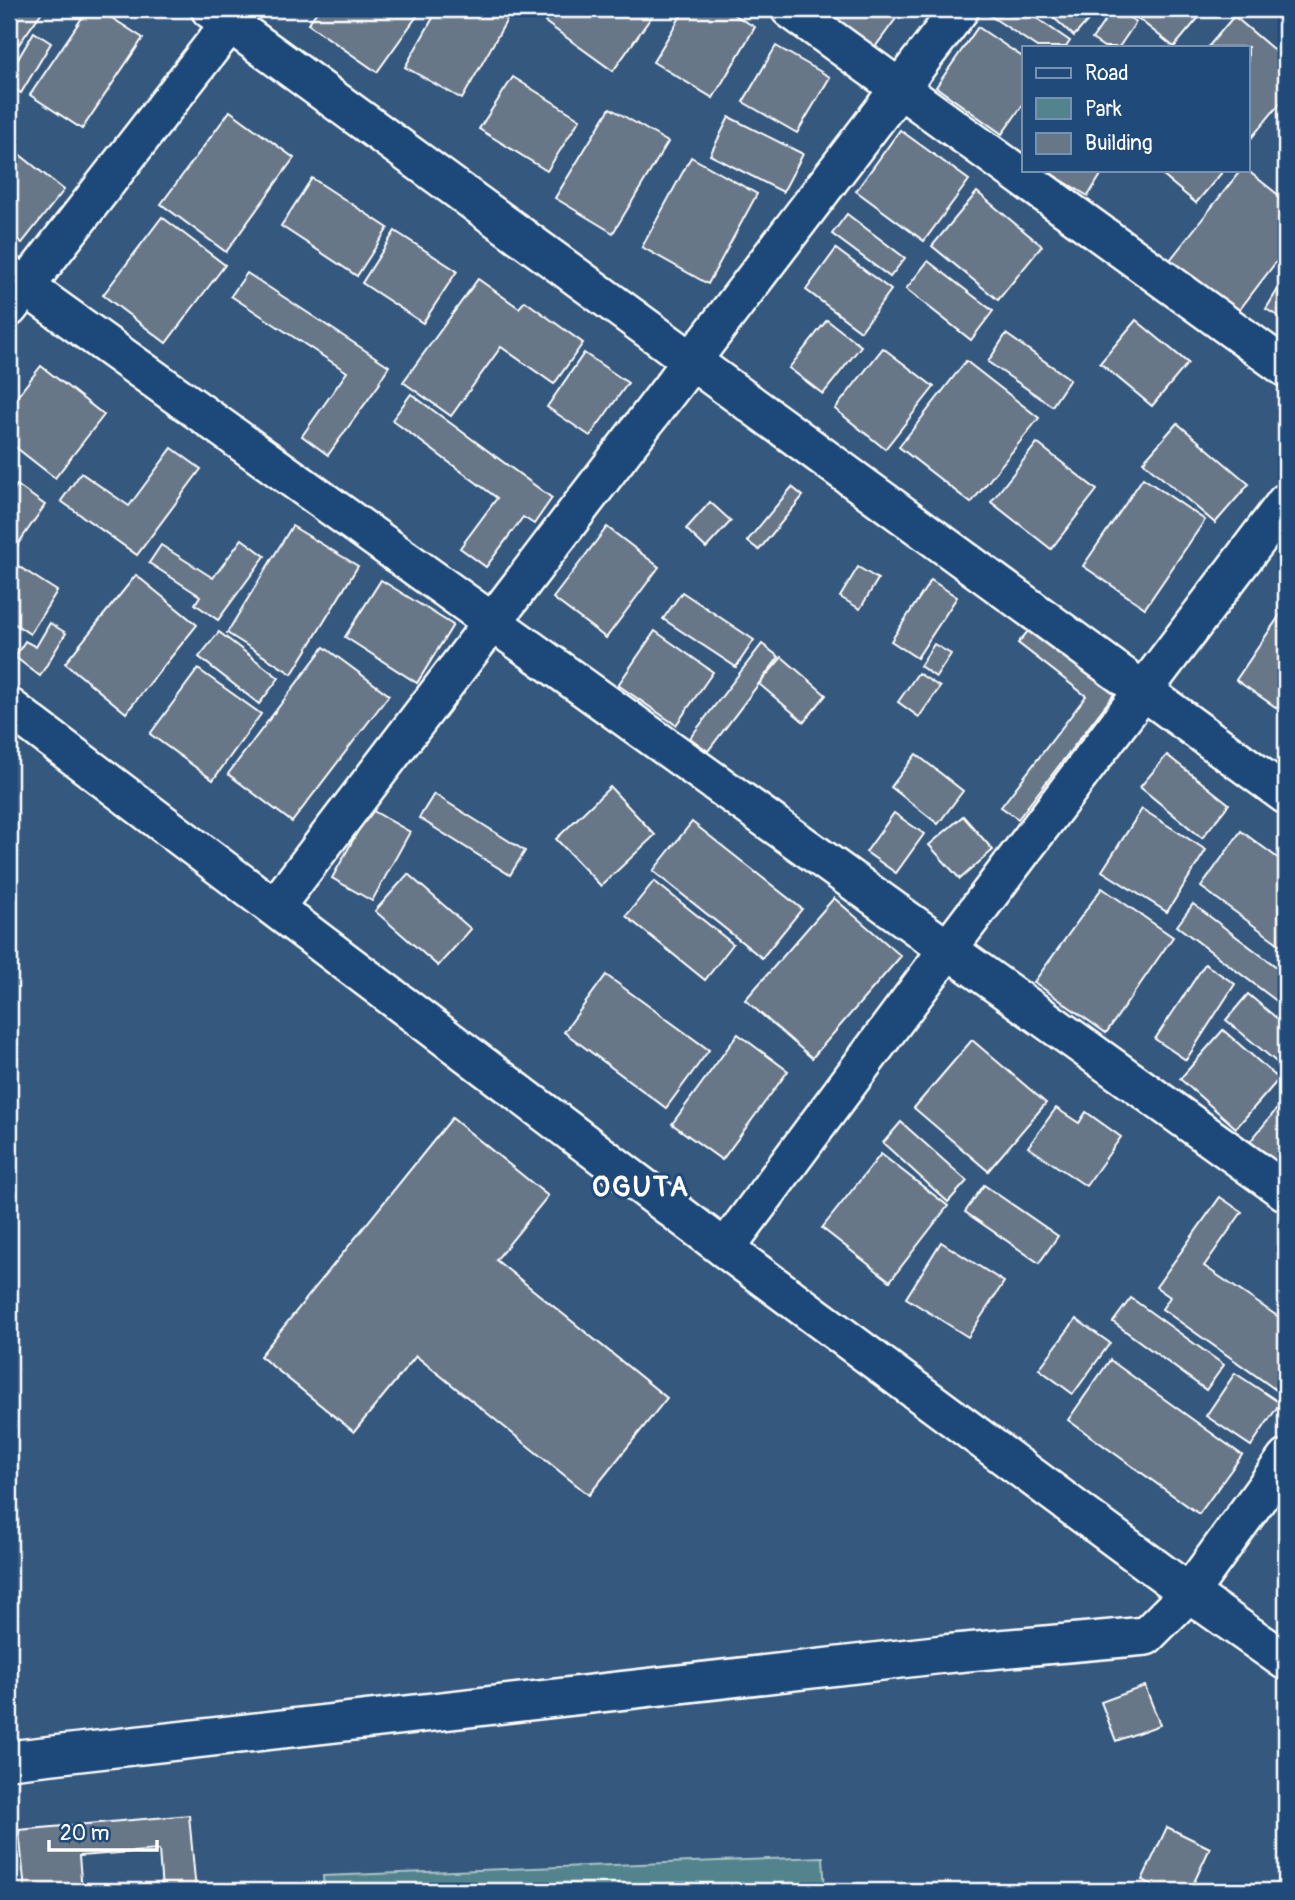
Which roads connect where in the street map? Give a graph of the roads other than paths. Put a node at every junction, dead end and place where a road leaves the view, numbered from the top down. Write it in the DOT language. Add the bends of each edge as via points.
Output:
graph roads {
  1 [pos="790,9"];
  2 [pos="960,9"];
  3 [pos="227,14"];
  4 [pos="900,89"];
  5 [pos="14,290"];
  6 [pos="691,361"];
  7 [pos="1286,368"];
  8 [pos="1286,502"];
  9 [pos="492,622"];
  10 [pos="1144,691"];
  11 [pos="9,707"];
  12 [pos="1286,795"];
  13 [pos="275,907"];
  14 [pos="948,949"];
  15 [pos="1286,1192"];
  16 [pos="724,1249"];
  17 [pos="1286,1459"];
  18 [pos="1189,1593"];
  19 [pos="1286,1661"];
  20 [pos="9,1760"];
  1 -- 4 [label="street"];
  2 -- 4 [label="street"];
  3 -- 5 [label="street"];
  3 -- 6 [label="street"];
  4 -- 6 [label="street"];
  4 -- 7 [label="street"];
  5 -- 9 [label="street"];
  6 -- 9 [label="street"];
  6 -- 10 [label="street"];
  8 -- 10 [label="street"];
  9 -- 13 [label="street"];
  9 -- 14 [label="street"];
  10 -- 12 [label="street"];
  10 -- 14 [label="street"];
  11 -- 13 [label="street"];
  13 -- 16 [label="street"];
  14 -- 15 [label="street"];
  14 -- 16 [label="street"];
  16 -- 18 [label="street"];
  17 -- 18 [label="street"];
  18 -- 19 [label="street"];
  18 -- 20 [label="street" via="1146,1636 944,1654"];
}
